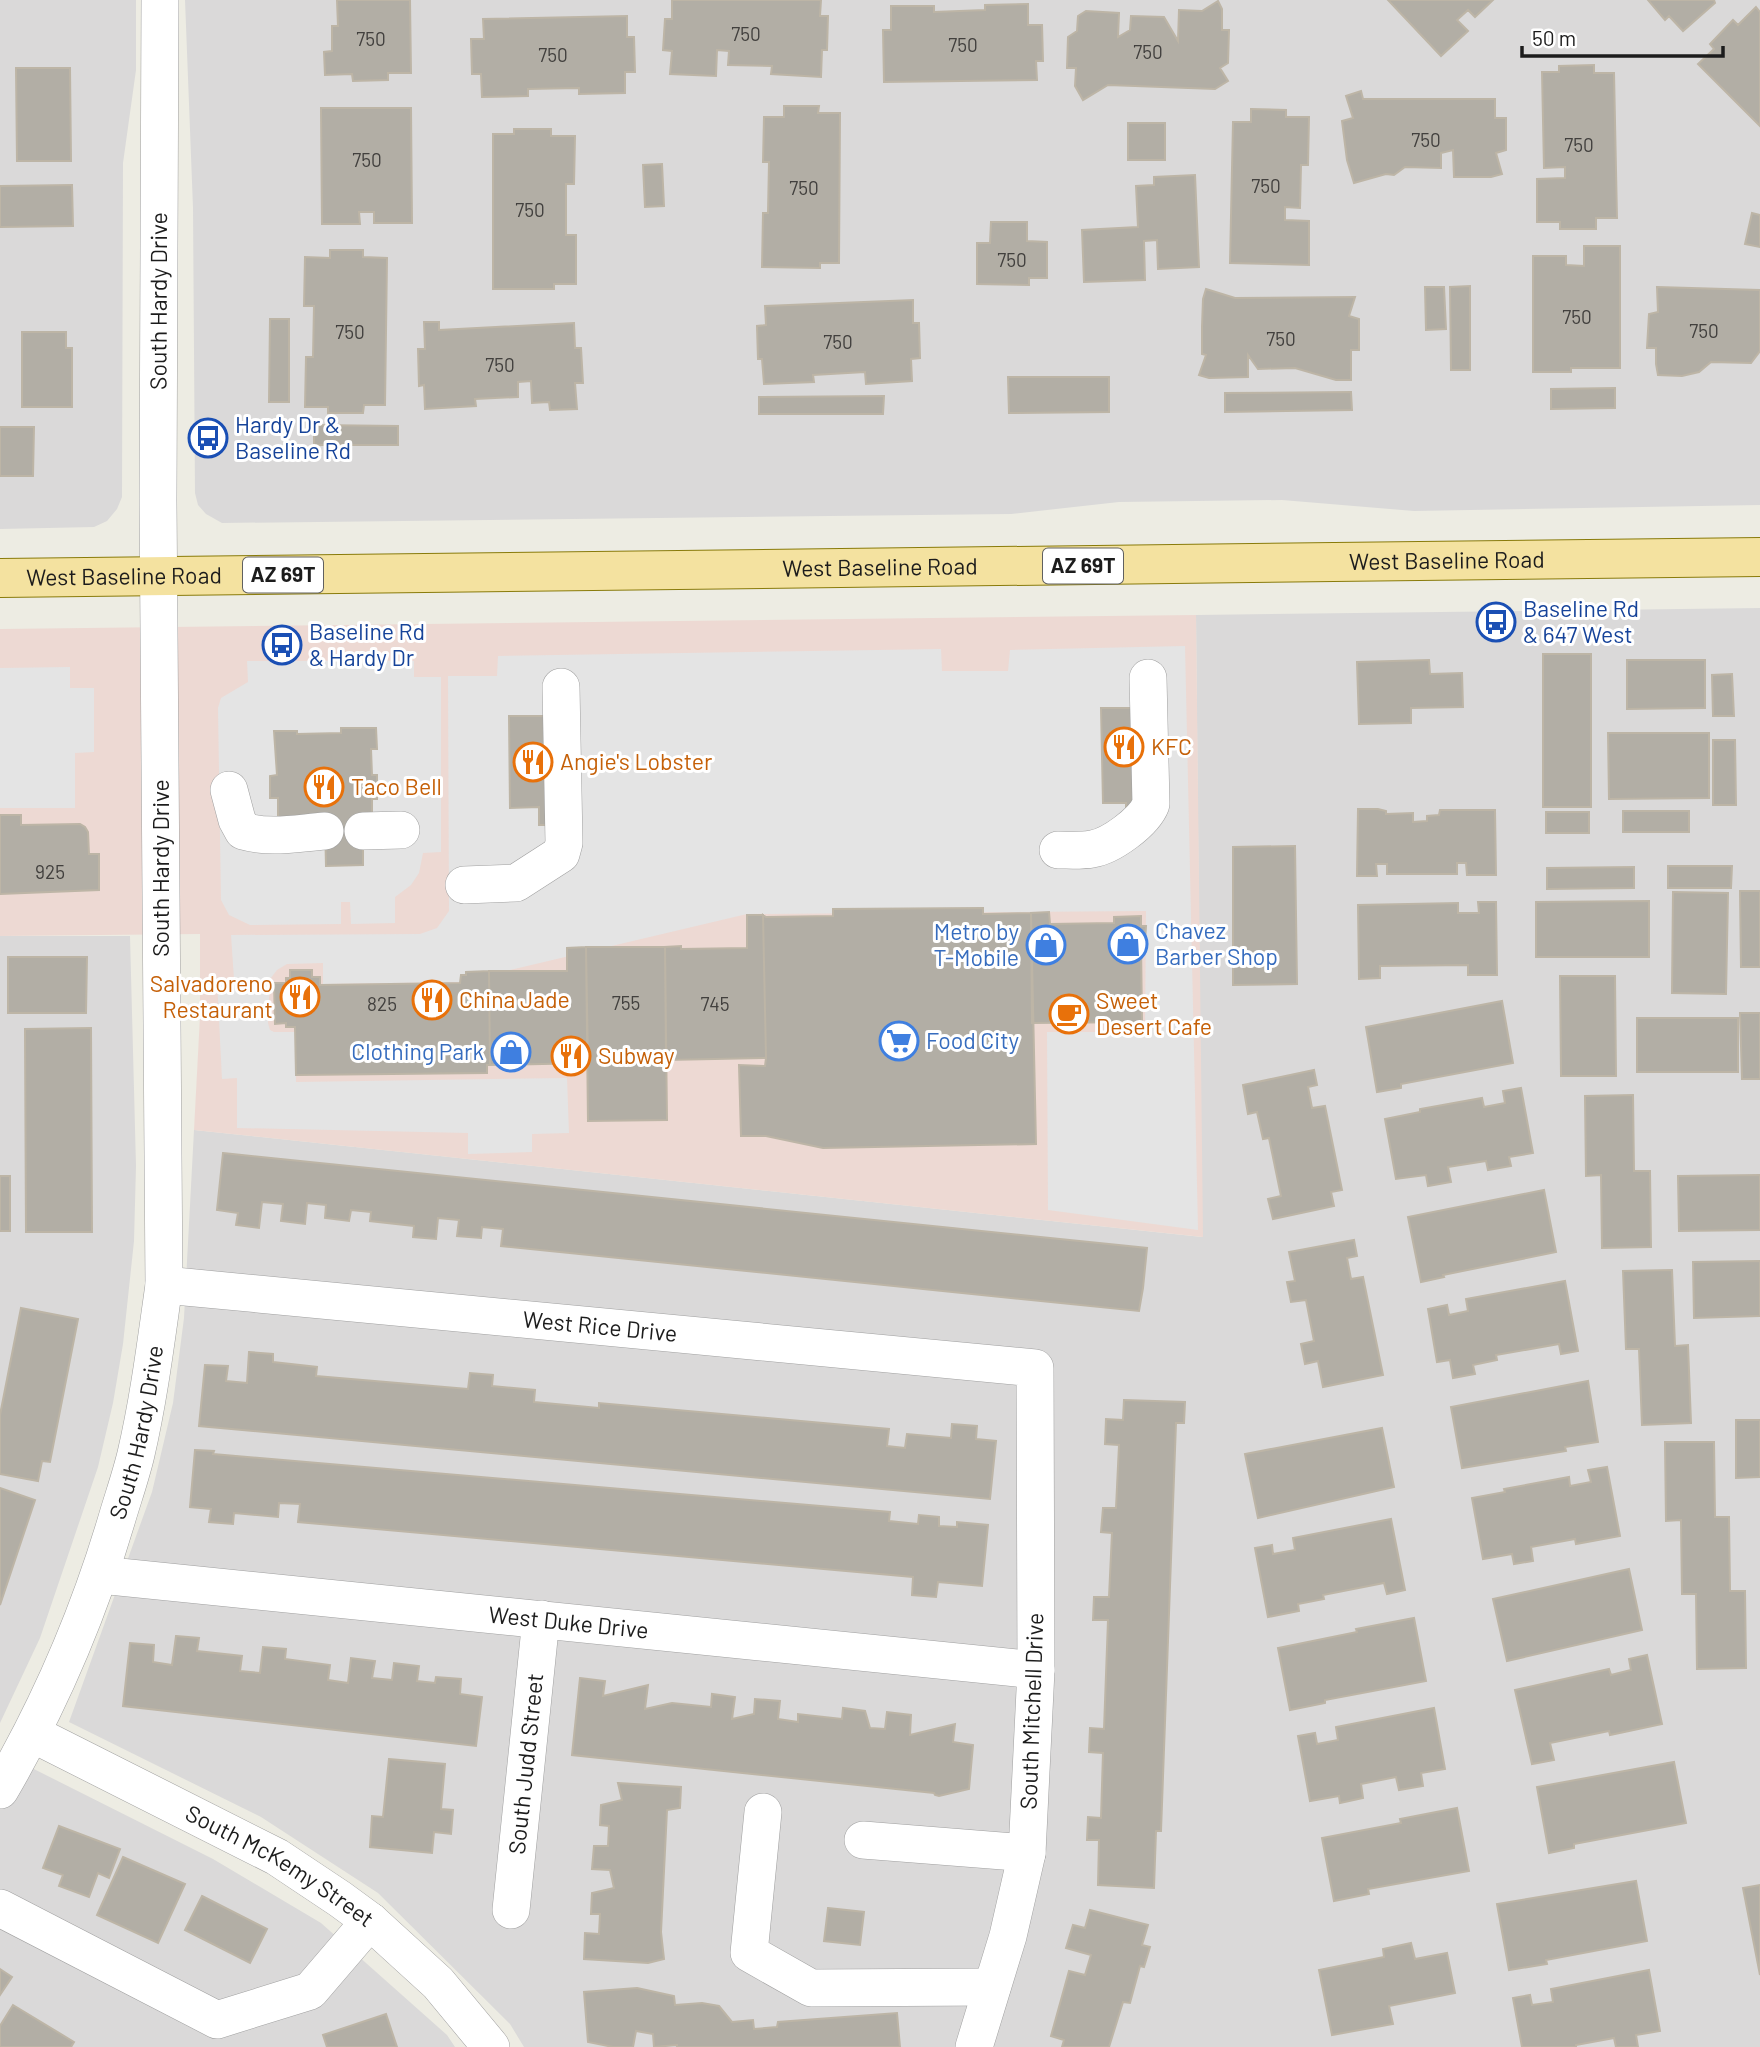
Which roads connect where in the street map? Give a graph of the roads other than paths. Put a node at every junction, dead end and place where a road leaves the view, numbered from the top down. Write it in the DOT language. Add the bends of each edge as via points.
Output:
graph roads {
  1 [pos="160,0"];
  2 [pos="1760,557"];
  3 [pos="159,576"];
  4 [pos="0,578"];
  5 [pos="1148,678"];
  6 [pos="561,687"];
  7 [pos="229,790"];
  8 [pos="401,830"];
  9 [pos="325,831"];
  10 [pos="363,831"];
  11 [pos="1058,850"];
  12 [pos="464,885"];
  13 [pos="164,1285"];
  14 [pos="1035,1368"];
  15 [pos="100,1575"];
  16 [pos="541,1619"];
  17 [pos="1036,1670"];
  18 [pos="33,1734"];
  19 [pos="0,1790"];
  20 [pos="763,1812"];
  21 [pos="863,1840"];
  22 [pos="1027,1853"];
  23 [pos="0,1908"];
  24 [pos="511,1910"];
  25 [pos="370,1921"];
  26 [pos="992,1987"];
  27 [pos="491,2047"];
  28 [pos="974,2047"];
  1 -- 3 [label="street, South Hardy Drive"];
  2 -- 3 [label="main road, West Baseline Road / AZ 69T"];
  3 -- 4 [label="main road, West Baseline Road / AZ 69T"];
  3 -- 13 [label="street, South Hardy Drive"];
  5 -- 11 [label="street" via="1151,804 1147,815 1102,846"];
  6 -- 12 [label="street" via="561,854 516,883"];
  7 -- 9 [label="street" via="243,831 260,836"];
  8 -- 10 [label="street"];
  13 -- 14 [label="street, West Rice Drive"];
  13 -- 15 [label="street, South Hardy Drive" via="136,1455"];
  14 -- 17 [label="street, South Mitchell Drive"];
  15 -- 16 [label="street, West Duke Drive"];
  15 -- 18 [label="street, South Hardy Drive"];
  16 -- 17 [label="street, West Duke Drive"];
  16 -- 24 [label="street, South Judd Street"];
  17 -- 22 [label="street, South Mitchell Drive"];
  18 -- 19 [label="street, South Hardy Drive"];
  18 -- 25 [label="street, South McKemy Street" via="277,1857"];
  20 -- 26 [label="street" via="748,1953 811,1988"];
  21 -- 22 [label="street"];
  22 -- 26 [label="street, South Mitchell Drive"];
  23 -- 25 [label="street" via="217,2020 310,1991"];
  25 -- 27 [label="street, South McKemy Street" via="438,1983"];
  26 -- 28 [label="street, South Mitchell Drive"];
}
